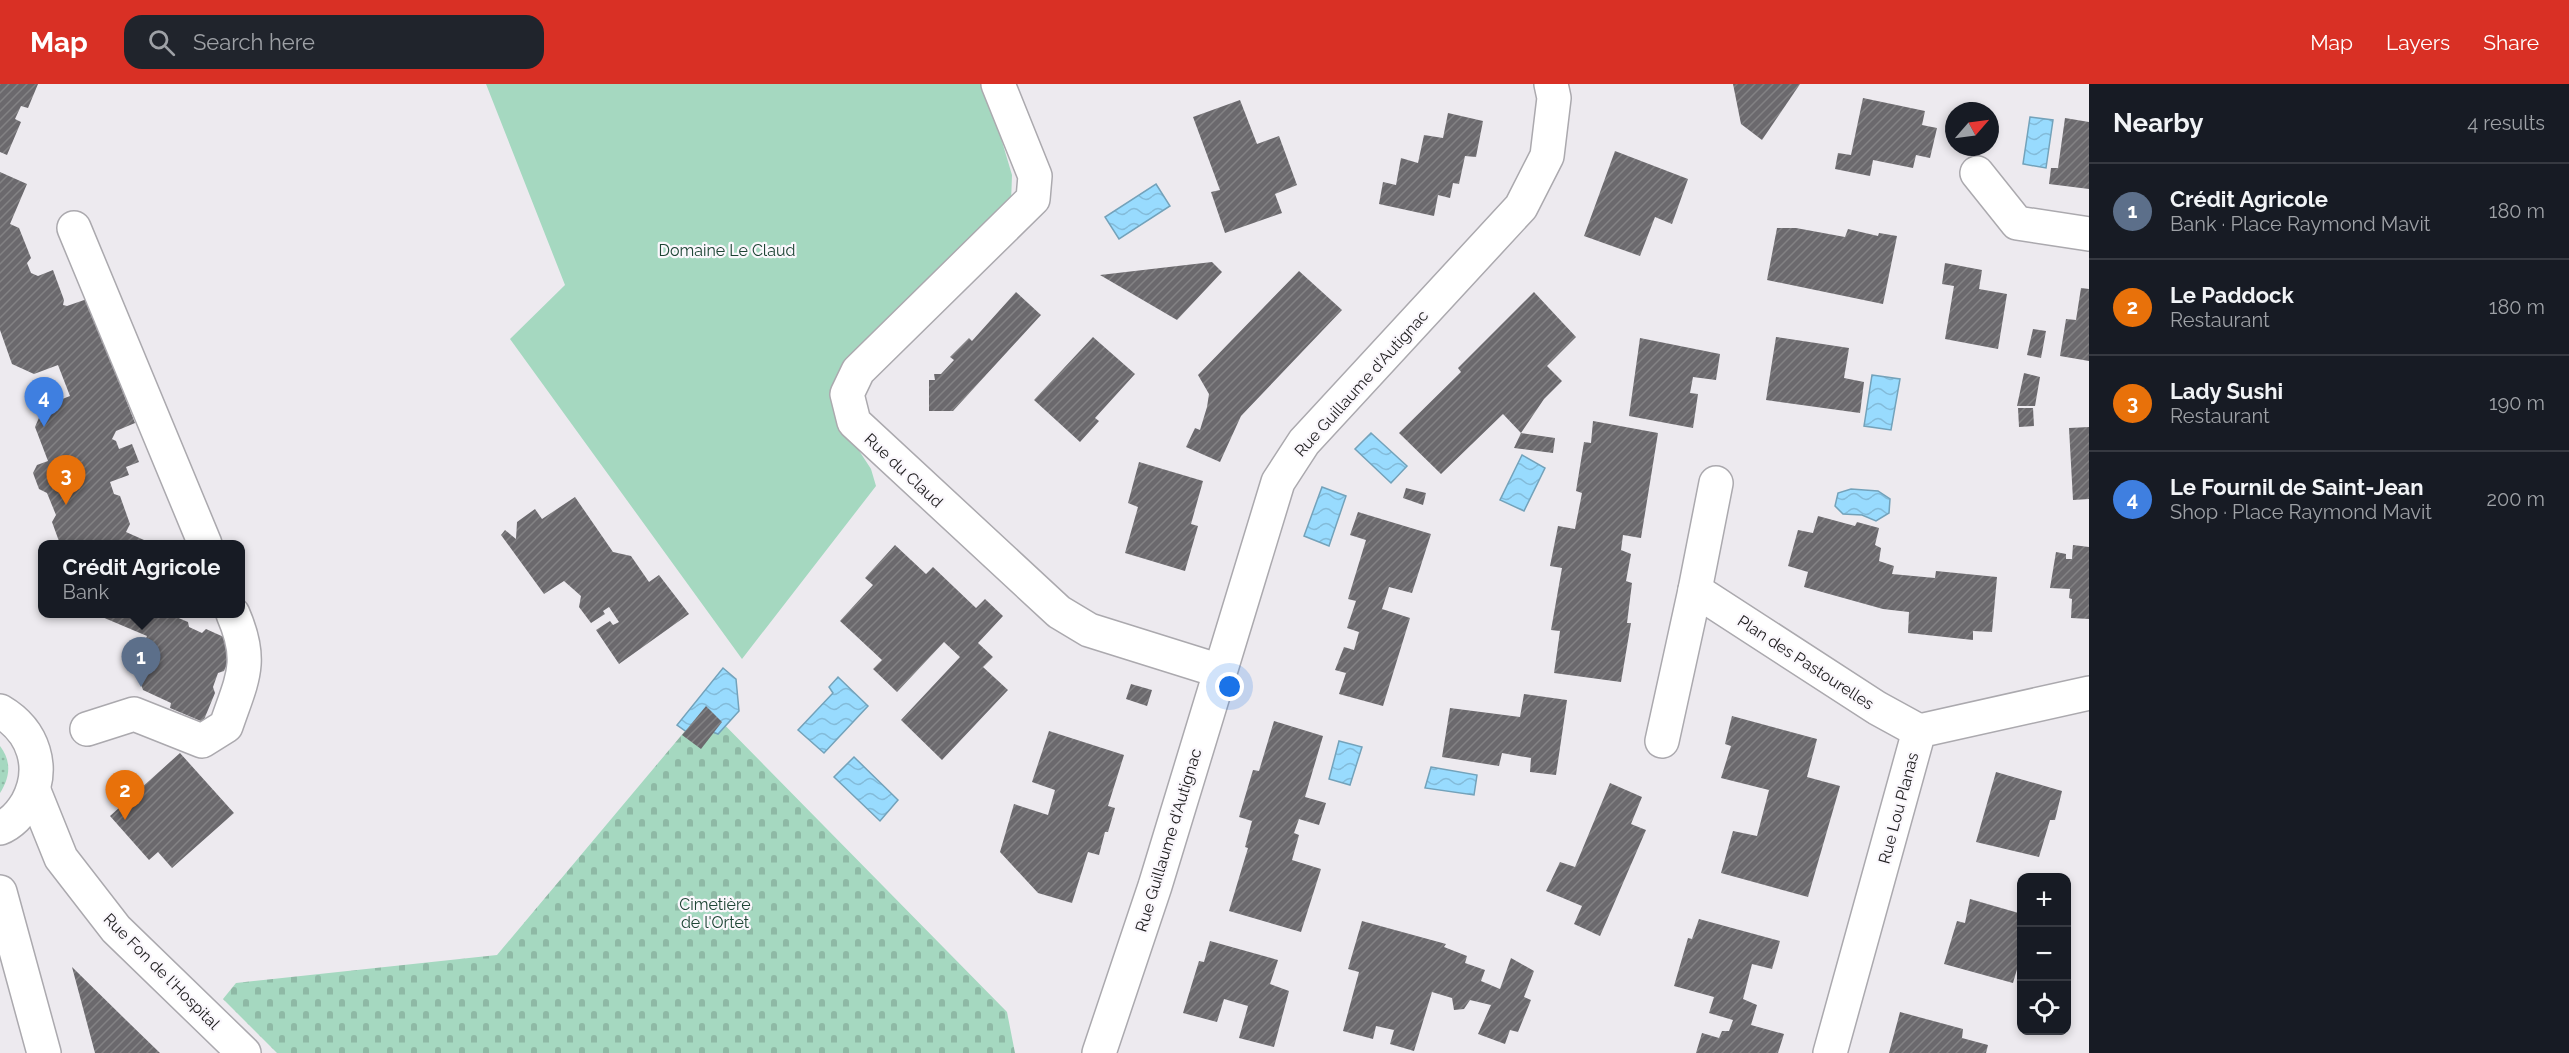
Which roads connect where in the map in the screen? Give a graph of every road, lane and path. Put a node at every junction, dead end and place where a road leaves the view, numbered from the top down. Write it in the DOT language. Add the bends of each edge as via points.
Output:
graph roads {
  1 [pos="998,84"];
  2 [pos="1551,84"];
  3 [pos="1977,173"];
  4 [pos="74,228"];
  5 [pos="2089,234"];
  6 [pos="1716,483"];
  7 [pos="203,540"];
  8 [pos="1695,590"];
  9 [pos="235,618"];
  10 [pos="1220,671"];
  11 [pos="2089,693"];
  12 [pos="0,711"];
  13 [pos="87,729"];
  14 [pos="1919,731"];
  15 [pos="1662,741"];
  16 [pos="34,791"];
  17 [pos="0,828"];
  18 [pos="0,892"];
  19 [pos="44,1053"];
  20 [pos="244,1053"];
  21 [pos="1099,1053"];
  22 [pos="1830,1053"];
  1 -- 10 [label="street, Rue du Claud" via="1035,176 1033,199 858,371 847,394 854,422 1059,612 1089,630"];
  2 -- 10 [label="street, Rue Guillaume d'Autignac" via="1554,99 1547,156 1521,207 1304,442 1278,482"];
  3 -- 5 [label="street" via="2017,223"];
  4 -- 7 [label="street"];
  6 -- 8 [label="street"];
  8 -- 14 [label="street, Plan des Pastourelles"];
  8 -- 15 [label="street"];
  9 -- 13 [label="street" via="243,637 246,666 226,726 202,741 135,714"];
  10 -- 21 [label="street, Rue Guillaume d'Autignac"];
  11 -- 14 [label="street, Rue Lou Planas"];
  12 -- 16 [label="street" via="29,738 36,764"];
  14 -- 22 [label="street, Rue Lou Planas"];
  16 -- 17 [label="street" via="23,811"];
  16 -- 20 [label="street, Rue Fon de l'Hospital" via="61,858 116,930"];
  18 -- 19 [label="street"];
}
